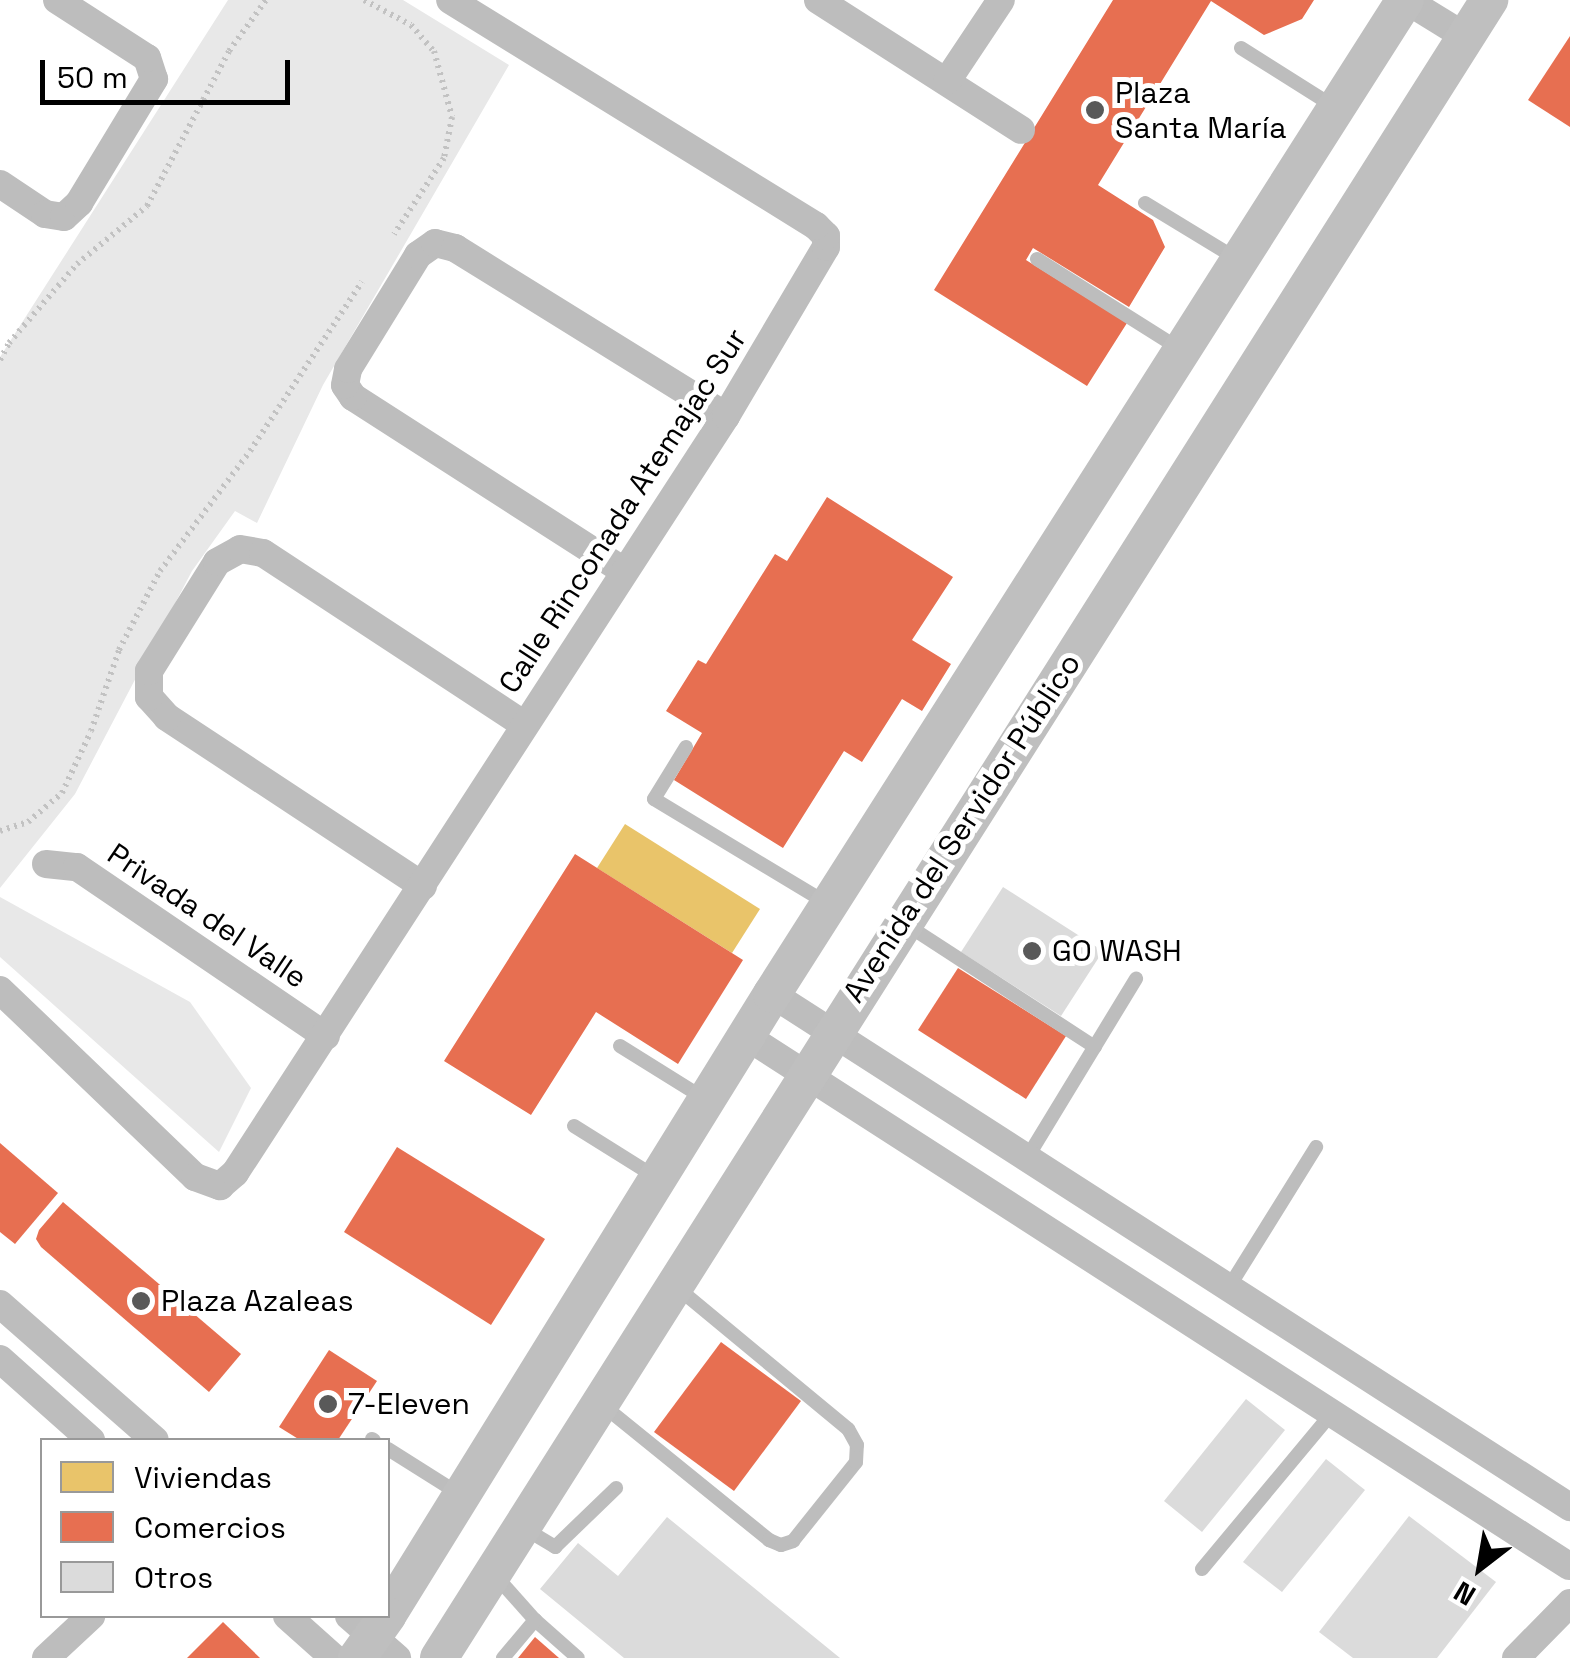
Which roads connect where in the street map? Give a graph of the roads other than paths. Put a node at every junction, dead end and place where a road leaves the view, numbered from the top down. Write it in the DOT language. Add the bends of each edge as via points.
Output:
graph roads {
  1 [pos="58,0"];
  2 [pos="450,0"];
  3 [pos="818,0"];
  4 [pos="1001,0"];
  5 [pos="1406,0"];
  6 [pos="1489,0"];
  7 [pos="1466,36"];
  8 [pos="1241,48"];
  9 [pos="948,81"];
  10 [pos="1335,106"];
  11 [pos="1022,130"];
  12 [pos="0,184"];
  13 [pos="1145,202"];
  14 [pos="1037,259"];
  15 [pos="1238,259"];
  16 [pos="1181,349"];
  17 [pos="726,416"];
  18 [pos="624,572"];
  19 [pos="525,726"];
  20 [pos="686,746"];
  21 [pos="46,864"];
  22 [pos="423,886"];
  23 [pos="828,905"];
  24 [pos="902,922"];
  25 [pos="1136,979"];
  26 [pos="0,990"];
  27 [pos="772,994"];
  28 [pos="832,1032"];
  29 [pos="326,1036"];
  30 [pos="746,1036"];
  31 [pos="620,1046"];
  32 [pos="1095,1048"];
  33 [pos="806,1074"];
  34 [pos="706,1099"];
  35 [pos="574,1126"];
  36 [pos="1316,1148"];
  37 [pos="1027,1158"];
  38 [pos="658,1178"];
  39 [pos="674,1286"];
  40 [pos="1229,1287"];
  41 [pos="0,1304"];
  42 [pos="0,1358"];
  43 [pos="600,1403"];
  44 [pos="1332,1414"];
  45 [pos="90,1438"];
  46 [pos="152,1438"];
  47 [pos="390,1450"];
  48 [pos="616,1488"];
  49 [pos="461,1495"];
  50 [pos="1570,1507"];
  51 [pos="522,1526"];
  52 [pos="1570,1565"];
  53 [pos="1202,1569"];
  54 [pos="492,1573"];
  55 [pos="1570,1584"];
  56 [pos="1570,1603"];
  57 [pos="390,1609"];
  58 [pos="89,1618"];
  59 [pos="289,1618"];
  60 [pos="535,1620"];
  61 [pos="46,1658"];
  62 [pos="334,1658"];
  63 [pos="439,1658"];
  64 [pos="502,1658"];
  65 [pos="578,1658"];
  66 [pos="1516,1658"];
  1 -- 12 [label="street" via="147,58 154,80 64,216 45,214"];
  2 -- 17 [label="street, Calle Rinconada Atemajac Sur" via="826,236 826,248"];
  3 -- 9 [label="street"];
  4 -- 9 [label="street"];
  5 -- 7 [label="street"];
  5 -- 10 [label="street"];
  6 -- 7 [label="street, Avenida del Servidor Público"];
  7 -- 24 [label="street, Avenida del Servidor Público"];
  8 -- 10 [label="lane"];
  9 -- 11 [label="street"];
  10 -- 15 [label="street"];
  13 -- 15 [label="lane"];
  14 -- 16 [label="lane"];
  15 -- 16 [label="street"];
  16 -- 23 [label="street"];
  17 -- 18 [label="street, Calle Rinconada Atemajac Sur"];
  17 -- 18 [label="street" via="456,248 435,244 418,256 348,369 345,385 353,397"];
  18 -- 19 [label="street, Calle Rinconada Atemajac Sur"];
  19 -- 22 [label="street, Calle Rinconada Atemajac Sur"];
  19 -- 22 [label="street" via="263,553 240,549 217,562 149,672 149,697 167,717"];
  20 -- 23 [label="lane" via="654,800"];
  21 -- 29 [label="street, Privada del Valle" via="77,867"];
  22 -- 29 [label="street, Calle Rinconada Atemajac Sur"];
  23 -- 27 [label="street"];
  24 -- 28 [label="street, Avenida del Servidor Público"];
  24 -- 32 [label="lane"];
  25 -- 32 [label="lane"];
  26 -- 29 [label="street, Calle Rinconada Atemajac Sur" via="196,1177 220,1186"];
  27 -- 28 [label="street"];
  27 -- 30 [label="street"];
  28 -- 33 [label="street, Avenida del Servidor Público"];
  28 -- 37 [label="street"];
  30 -- 33 [label="street"];
  30 -- 34 [label="street"];
  31 -- 34 [label="lane"];
  32 -- 37 [label="lane"];
  33 -- 39 [label="street, Avenida del Servidor Público"];
  33 -- 44 [label="street"];
  34 -- 38 [label="street"];
  35 -- 38 [label="lane"];
  36 -- 40 [label="lane"];
  37 -- 40 [label="street"];
  38 -- 49 [label="street"];
  39 -- 43 [label="street, Avenida del Servidor Público"];
  39 -- 43 [label="lane" via="848,1430 857,1445 856,1462 793,1541 781,1544"];
  40 -- 50 [label="street"];
  41 -- 46 [label="street"];
  42 -- 45 [label="street"];
  43 -- 51 [label="street, Avenida del Servidor Público"];
  44 -- 52 [label="street"];
  44 -- 53 [label="lane"];
  47 -- 49 [label="lane"];
  48 -- 51 [label="lane" via="556,1546"];
  49 -- 57 [label="street"];
  51 -- 54 [label="street, Avenida del Servidor Público"];
  52 -- 55 [label="street"];
  54 -- 60 [label="lane"];
  54 -- 63 [label="street, Avenida del Servidor Público"];
  56 -- 66 [label="street"];
  58 -- 61 [label="street"];
  59 -- 62 [label="street"];
  60 -- 64 [label="lane"];
  60 -- 65 [label="lane"];
}
